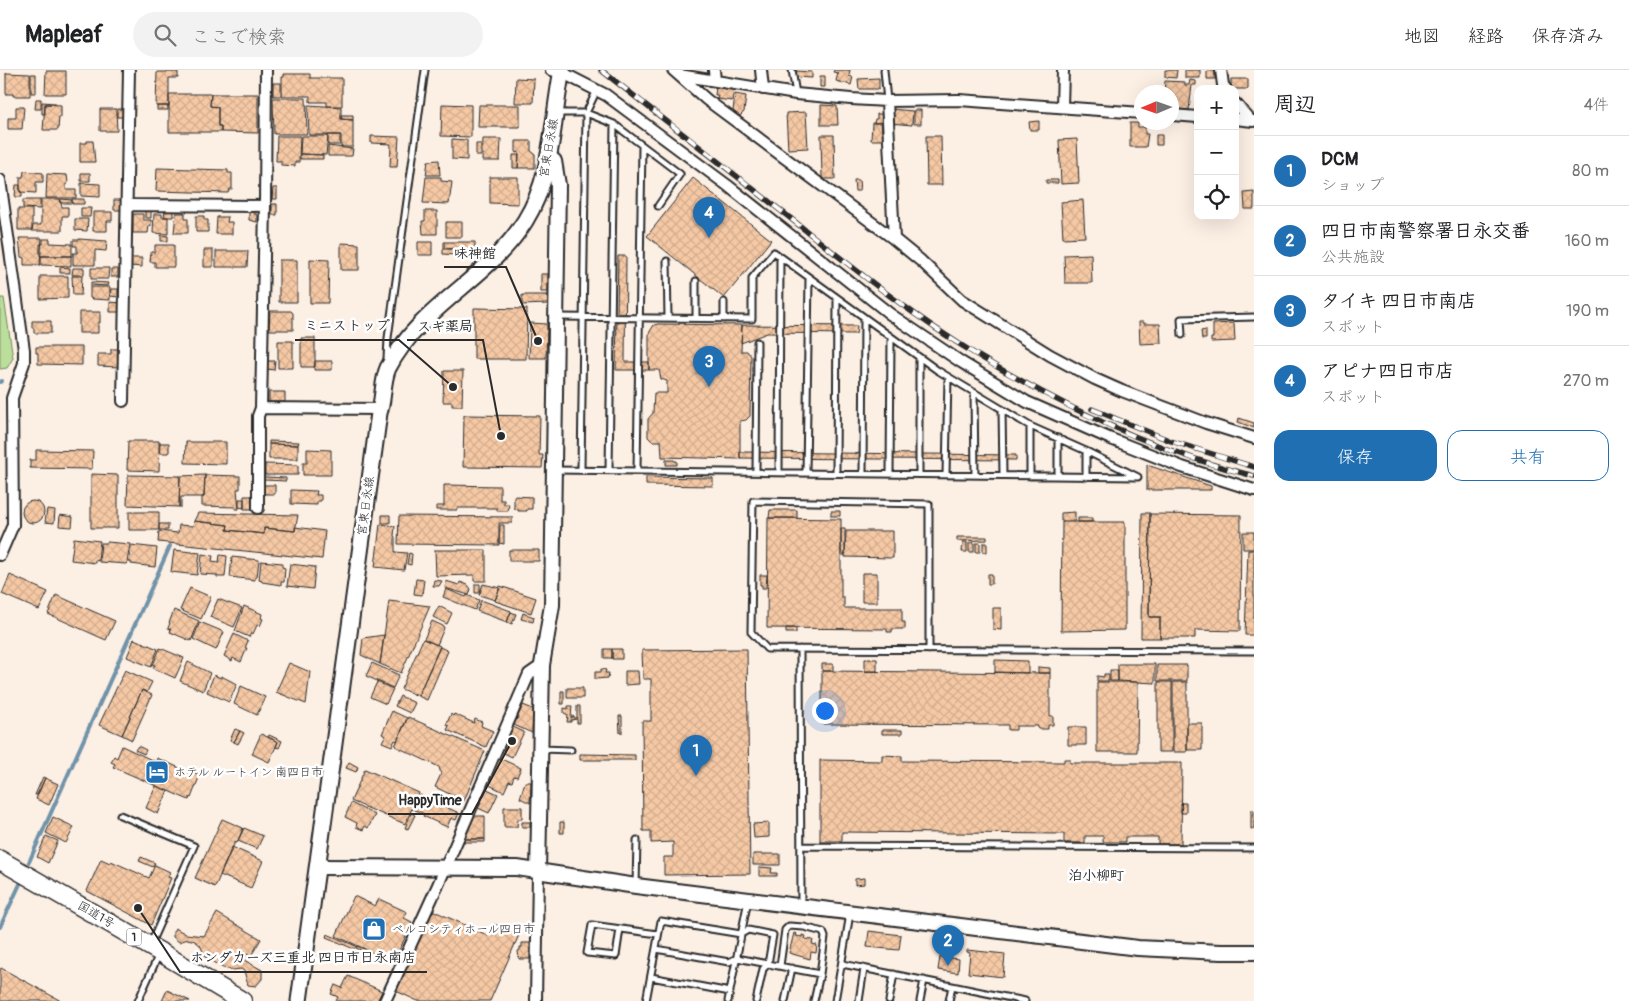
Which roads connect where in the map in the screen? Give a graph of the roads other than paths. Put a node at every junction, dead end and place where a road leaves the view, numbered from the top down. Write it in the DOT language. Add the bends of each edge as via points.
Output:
graph roads {
  1 [pos="129,70"];
  2 [pos="266,70"];
  3 [pos="425,70"];
  4 [pos="714,70"];
  5 [pos="760,70"];
  6 [pos="792,70"];
  7 [pos="884,70"];
  8 [pos="1063,70"];
  9 [pos="1221,70"];
  10 [pos="558,71"];
  11 [pos="676,72"];
  12 [pos="714,81"];
  13 [pos="1223,85"];
  14 [pos="763,89"];
  15 [pos="597,90"];
  16 [pos="796,94"];
  17 [pos="887,101"];
  18 [pos="1062,107"];
  19 [pos="1239,107"];
  20 [pos="1134,112"];
  21 [pos="555,113"];
  22 [pos="586,113"];
  23 [pos="1179,116"];
  24 [pos="1194,117"];
  25 [pos="1239,120"];
  26 [pos="1252,121"];
  27 [pos="614,124"];
  28 [pos="642,146"];
  29 [pos="548,157"];
  30 [pos="0,180"];
  31 [pos="265,206"];
  32 [pos="658,206"];
  33 [pos="126,208"];
  34 [pos="894,238"];
  35 [pos="780,257"];
  36 [pos="667,261"];
  37 [pos="809,278"];
  38 [pos="696,281"];
  39 [pos="837,299"];
  40 [pos="724,302"];
  41 [pos="556,317"];
  42 [pos="583,317"];
  43 [pos="611,317"];
  44 [pos="1254,317"];
  45 [pos="640,318"];
  46 [pos="668,318"];
  47 [pos="696,318"];
  48 [pos="724,319"];
  49 [pos="864,319"];
  50 [pos="1182,335"];
  51 [pos="891,338"];
  52 [pos="757,342"];
  53 [pos="919,358"];
  54 [pos="387,370"];
  55 [pos="948,377"];
  56 [pos="974,393"];
  57 [pos="123,401"];
  58 [pos="261,408"];
  59 [pos="380,409"];
  60 [pos="1002,409"];
  61 [pos="1030,426"];
  62 [pos="1058,438"];
  63 [pos="1254,438"];
  64 [pos="1086,451"];
  65 [pos="581,469"];
  66 [pos="554,470"];
  67 [pos="610,470"];
  68 [pos="638,470"];
  69 [pos="756,472"];
  70 [pos="779,472"];
  71 [pos="806,473"];
  72 [pos="836,473"];
  73 [pos="863,473"];
  74 [pos="890,474"];
  75 [pos="919,474"];
  76 [pos="946,475"];
  77 [pos="975,475"];
  78 [pos="1003,476"];
  79 [pos="1030,476"];
  80 [pos="1058,476"];
  81 [pos="1086,477"];
  82 [pos="1254,490"];
  83 [pos="258,508"];
  84 [pos="0,555"];
  85 [pos="800,649"];
  86 [pos="929,650"];
  87 [pos="1254,651"];
  88 [pos="542,665"];
  89 [pos="541,749"];
  90 [pos="571,750"];
  91 [pos="120,815"];
  92 [pos="637,840"];
  93 [pos="801,846"];
  94 [pos="1254,848"];
  95 [pos="0,860"];
  96 [pos="318,867"];
  97 [pos="444,868"];
  98 [pos="538,872"];
  99 [pos="636,886"];
  100 [pos="748,900"];
  101 [pos="801,907"];
  102 [pos="850,914"];
  103 [pos="620,929"];
  104 [pos="658,934"];
  105 [pos="741,934"];
  106 [pos="155,949"];
  107 [pos="656,949"];
  108 [pos="1254,952"];
  109 [pos="736,958"];
  110 [pos="768,964"];
  111 [pos="842,964"];
  112 [pos="780,966"];
  113 [pos="792,968"];
  114 [pos="864,969"];
  115 [pos="820,974"];
  116 [pos="894,974"];
  117 [pos="651,977"];
  118 [pos="924,980"];
  119 [pos="952,986"];
  120 [pos="730,992"];
  121 [pos="138,1001"];
  122 [pos="242,1001"];
  123 [pos="300,1001"];
  124 [pos="385,1001"];
  125 [pos="536,1001"];
  126 [pos="646,1001"];
  127 [pos="728,1001"];
  128 [pos="756,1001"];
  129 [pos="785,1001"];
  130 [pos="814,1001"];
  131 [pos="835,1001"];
  132 [pos="859,1001"];
  133 [pos="889,1001"];
  134 [pos="920,1001"];
  135 [pos="949,1001"];
  136 [pos="1025,1001"];
  1 -- 33 [label="street"];
  2 -- 31 [label="street"];
  3 -- 54 [label="lane" via="388,338"];
  4 -- 12 [label="street"];
  5 -- 14 [label="street"];
  6 -- 16 [label="lane"];
  7 -- 17 [label="lane"];
  8 -- 18 [label="street"];
  9 -- 13 [label="street"];
  10 -- 15 [label="street"];
  10 -- 21 [label="main road, 宮東日永線"];
  11 -- 12 [label="street"];
  11 -- 34 [label="street" via="707,100"];
  12 -- 14 [label="street"];
  14 -- 16 [label="street"];
  15 -- 22 [label="lane"];
  15 -- 82 [label="street" via="727,185 890,314 961,362 1027,402 1111,439 1182,467"];
  16 -- 17 [label="street"];
  17 -- 18 [label="street" via="959,100"];
  17 -- 34 [label="street"];
  18 -- 20 [label="street"];
  19 -- 26 [label="street"];
  21 -- 22 [label="lane"];
  21 -- 29 [label="main road, 宮東日永線"];
  22 -- 27 [label="lane"];
  22 -- 42 [label="lane"];
  23 -- 24 [label="street"];
  25 -- 26 [label="street"];
  27 -- 28 [label="lane"];
  27 -- 43 [label="lane"];
  28 -- 32 [label="lane" via="680,174"];
  28 -- 45 [label="lane"];
  29 -- 41 [label="street" via="554,161 558,185"];
  29 -- 54 [label="main road, 宮東日永線" via="541,188 526,220 509,245 423,321"];
  30 -- 84 [label="street" via="24,350 24,363 12,398 13,525"];
  31 -- 33 [label="street" via="132,205"];
  31 -- 58 [label="street"];
  33 -- 57 [label="street"];
  34 -- 63 [label="street" via="962,300 1050,355 1122,390"];
  35 -- 37 [label="lane"];
  35 -- 48 [label="lane" via="774,252 752,278 752,319"];
  35 -- 70 [label="lane"];
  36 -- 46 [label="lane"];
  37 -- 39 [label="lane"];
  37 -- 71 [label="lane"];
  38 -- 47 [label="lane"];
  39 -- 49 [label="lane"];
  39 -- 72 [label="lane"];
  40 -- 48 [label="lane"];
  41 -- 42 [label="lane"];
  41 -- 66 [label="street"];
  42 -- 43 [label="lane"];
  42 -- 65 [label="lane"];
  43 -- 45 [label="lane"];
  43 -- 67 [label="lane"];
  44 -- 50 [label="lane" via="1181,319"];
  45 -- 46 [label="lane"];
  45 -- 68 [label="lane"];
  46 -- 47 [label="lane"];
  47 -- 48 [label="lane"];
  49 -- 51 [label="lane"];
  49 -- 73 [label="lane"];
  51 -- 53 [label="lane"];
  51 -- 74 [label="lane"];
  52 -- 69 [label="lane"];
  53 -- 55 [label="lane"];
  53 -- 75 [label="lane"];
  54 -- 59 [label="main road, 宮東日永線"];
  55 -- 56 [label="lane"];
  55 -- 76 [label="lane"];
  56 -- 60 [label="lane"];
  56 -- 77 [label="lane"];
  58 -- 59 [label="street"];
  58 -- 83 [label="street" via="258,416"];
  59 -- 96 [label="main road, 宮東日永線"];
  60 -- 61 [label="lane"];
  60 -- 78 [label="lane"];
  61 -- 62 [label="lane"];
  61 -- 79 [label="lane"];
  62 -- 64 [label="lane"];
  62 -- 80 [label="lane"];
  64 -- 81 [label="lane"];
  64 -- 81 [label="lane" via="1138,477"];
  65 -- 66 [label="lane"];
  65 -- 67 [label="lane"];
  66 -- 88 [label="street" via="552,605"];
  67 -- 68 [label="lane"];
  68 -- 69 [label="lane"];
  69 -- 70 [label="lane"];
  70 -- 71 [label="lane"];
  71 -- 72 [label="lane"];
  72 -- 73 [label="lane"];
  73 -- 74 [label="lane"];
  74 -- 75 [label="lane"];
  75 -- 76 [label="lane"];
  76 -- 77 [label="lane"];
  77 -- 78 [label="lane"];
  78 -- 79 [label="lane"];
  79 -- 80 [label="lane"];
  80 -- 81 [label="lane"];
  85 -- 86 [label="lane"];
  85 -- 86 [label="lane" via="767,649 751,632 753,501 929,504"];
  85 -- 93 [label="lane"];
  86 -- 87 [label="lane"];
  88 -- 89 [label="street"];
  88 -- 97 [label="street" via="529,674"];
  89 -- 90 [label="lane"];
  89 -- 98 [label="street"];
  91 -- 106 [label="lane" via="194,846"];
  92 -- 99 [label="lane"];
  93 -- 94 [label="lane"];
  93 -- 101 [label="lane"];
  95 -- 106 [label="highway, 国道1号 / 1"];
  96 -- 97 [label="street"];
  96 -- 123 [label="main road, 宮東日永線"];
  97 -- 98 [label="street" via="517,868"];
  97 -- 124 [label="street"];
  98 -- 99 [label="street"];
  98 -- 125 [label="street"];
  99 -- 100 [label="street"];
  100 -- 101 [label="street"];
  100 -- 105 [label="lane"];
  101 -- 102 [label="street"];
  102 -- 108 [label="street" via="1138,948"];
  102 -- 111 [label="lane"];
  103 -- 103 [label="lane" via="592,925 587,953 616,956"];
  103 -- 104 [label="lane"];
  104 -- 105 [label="lane" via="661,921"];
  104 -- 107 [label="lane"];
  105 -- 109 [label="lane"];
  105 -- 110 [label="lane" via="748,930 773,935"];
  106 -- 121 [label="lane"];
  106 -- 122 [label="highway, 国道1号 / 1"];
  107 -- 109 [label="lane" via="729,962"];
  107 -- 117 [label="lane"];
  109 -- 110 [label="lane"];
  109 -- 120 [label="lane"];
  110 -- 112 [label="lane"];
  110 -- 128 [label="lane" via="762,969"];
  111 -- 114 [label="lane"];
  111 -- 131 [label="lane"];
  112 -- 113 [label="lane"];
  112 -- 115 [label="lane" via="785,930 789,926 804,927 823,932 826,937"];
  113 -- 115 [label="lane"];
  113 -- 129 [label="lane"];
  114 -- 116 [label="lane"];
  114 -- 132 [label="lane"];
  115 -- 130 [label="lane"];
  116 -- 118 [label="lane"];
  116 -- 133 [label="lane"];
  117 -- 120 [label="lane"];
  117 -- 126 [label="lane"];
  118 -- 119 [label="lane"];
  118 -- 134 [label="lane"];
  119 -- 135 [label="lane"];
  119 -- 136 [label="lane"];
  120 -- 127 [label="lane"];
}
